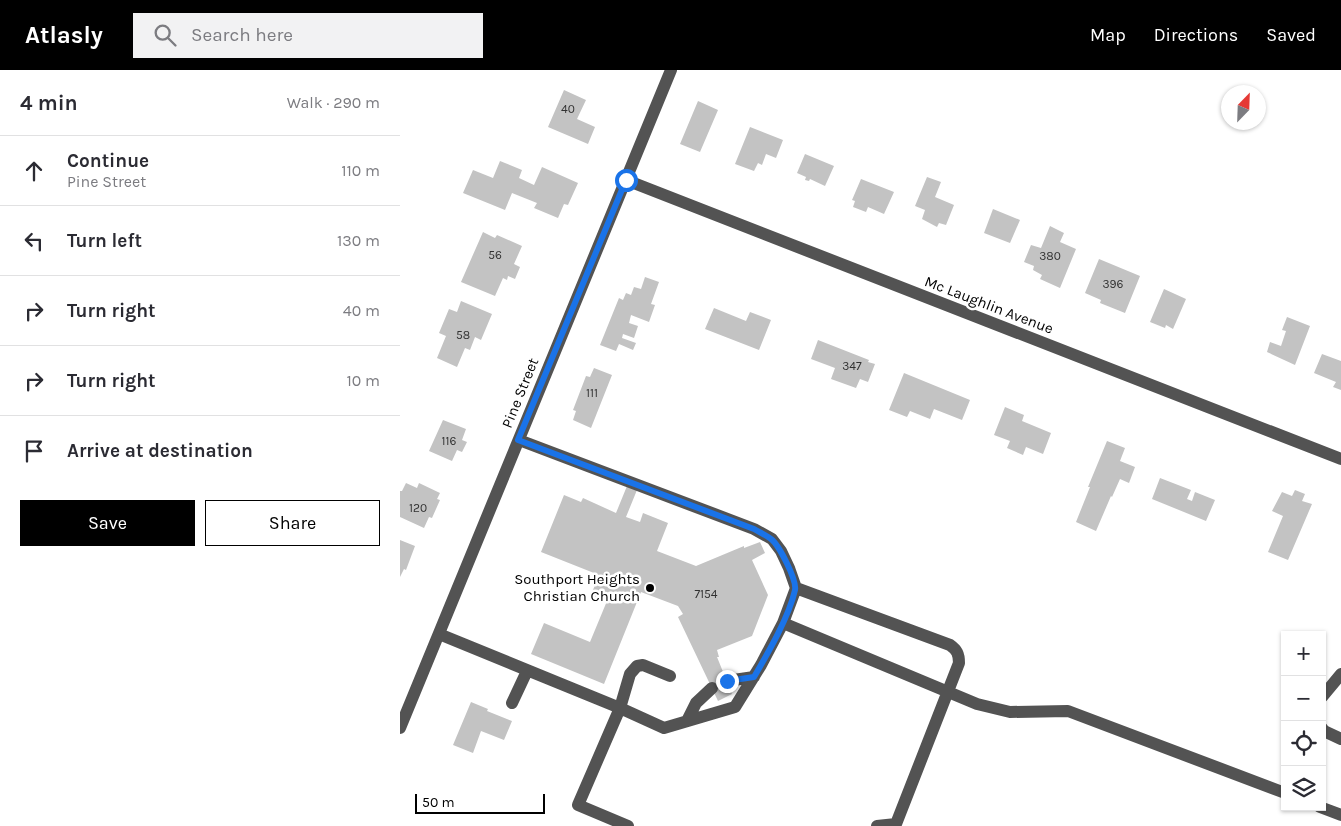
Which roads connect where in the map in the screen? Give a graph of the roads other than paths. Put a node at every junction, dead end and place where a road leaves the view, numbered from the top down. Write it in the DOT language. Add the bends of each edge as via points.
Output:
graph roads {
  1 [pos="671,70"];
  2 [pos="626,180"];
  3 [pos="518,440"];
  4 [pos="1341,459"];
  5 [pos="796,588"];
  6 [pos="783,623"];
  7 [pos="439,634"];
  8 [pos="527,670"];
  9 [pos="1341,674"];
  10 [pos="670,676"];
  11 [pos="754,677"];
  12 [pos="727,681"];
  13 [pos="712,688"];
  14 [pos="947,692"];
  15 [pos="1326,692"];
  16 [pos="512,703"];
  17 [pos="620,708"];
  18 [pos="687,721"];
  19 [pos="400,728"];
  20 [pos="1326,732"];
  21 [pos="1341,739"];
  22 [pos="1281,792"];
  23 [pos="1326,809"];
  24 [pos="1341,815"];
  25 [pos="628,826"];
  26 [pos="877,826"];
  1 -- 2 [label="street, Pine Street"];
  2 -- 3 [label="street, Pine Street"];
  2 -- 4 [label="street, Mc Laughlin Avenue"];
  3 -- 5 [label="street" via="754,529 772,539 789,568"];
  3 -- 7 [label="street, Pine Street"];
  5 -- 6 [label="street"];
  5 -- 14 [label="street" via="950,645 956,650 959,663"];
  6 -- 11 [label="street"];
  6 -- 14 [label="street"];
  7 -- 8 [label="street"];
  7 -- 19 [label="street, Pine Street"];
  8 -- 16 [label="street"];
  8 -- 17 [label="street"];
  9 -- 15 [label="street"];
  10 -- 17 [label="street" via="643,665 637,666 630,674"];
  11 -- 12 [label="street"];
  11 -- 18 [label="street" via="735,707"];
  13 -- 18 [label="street" via="696,703"];
  14 -- 22 [label="street" via="1010,712 1068,711"];
  14 -- 26 [label="street" via="896,824"];
  17 -- 18 [label="street" via="664,728"];
  17 -- 25 [label="street" via="578,805"];
  20 -- 21 [label="street"];
  23 -- 24 [label="street"];
}
